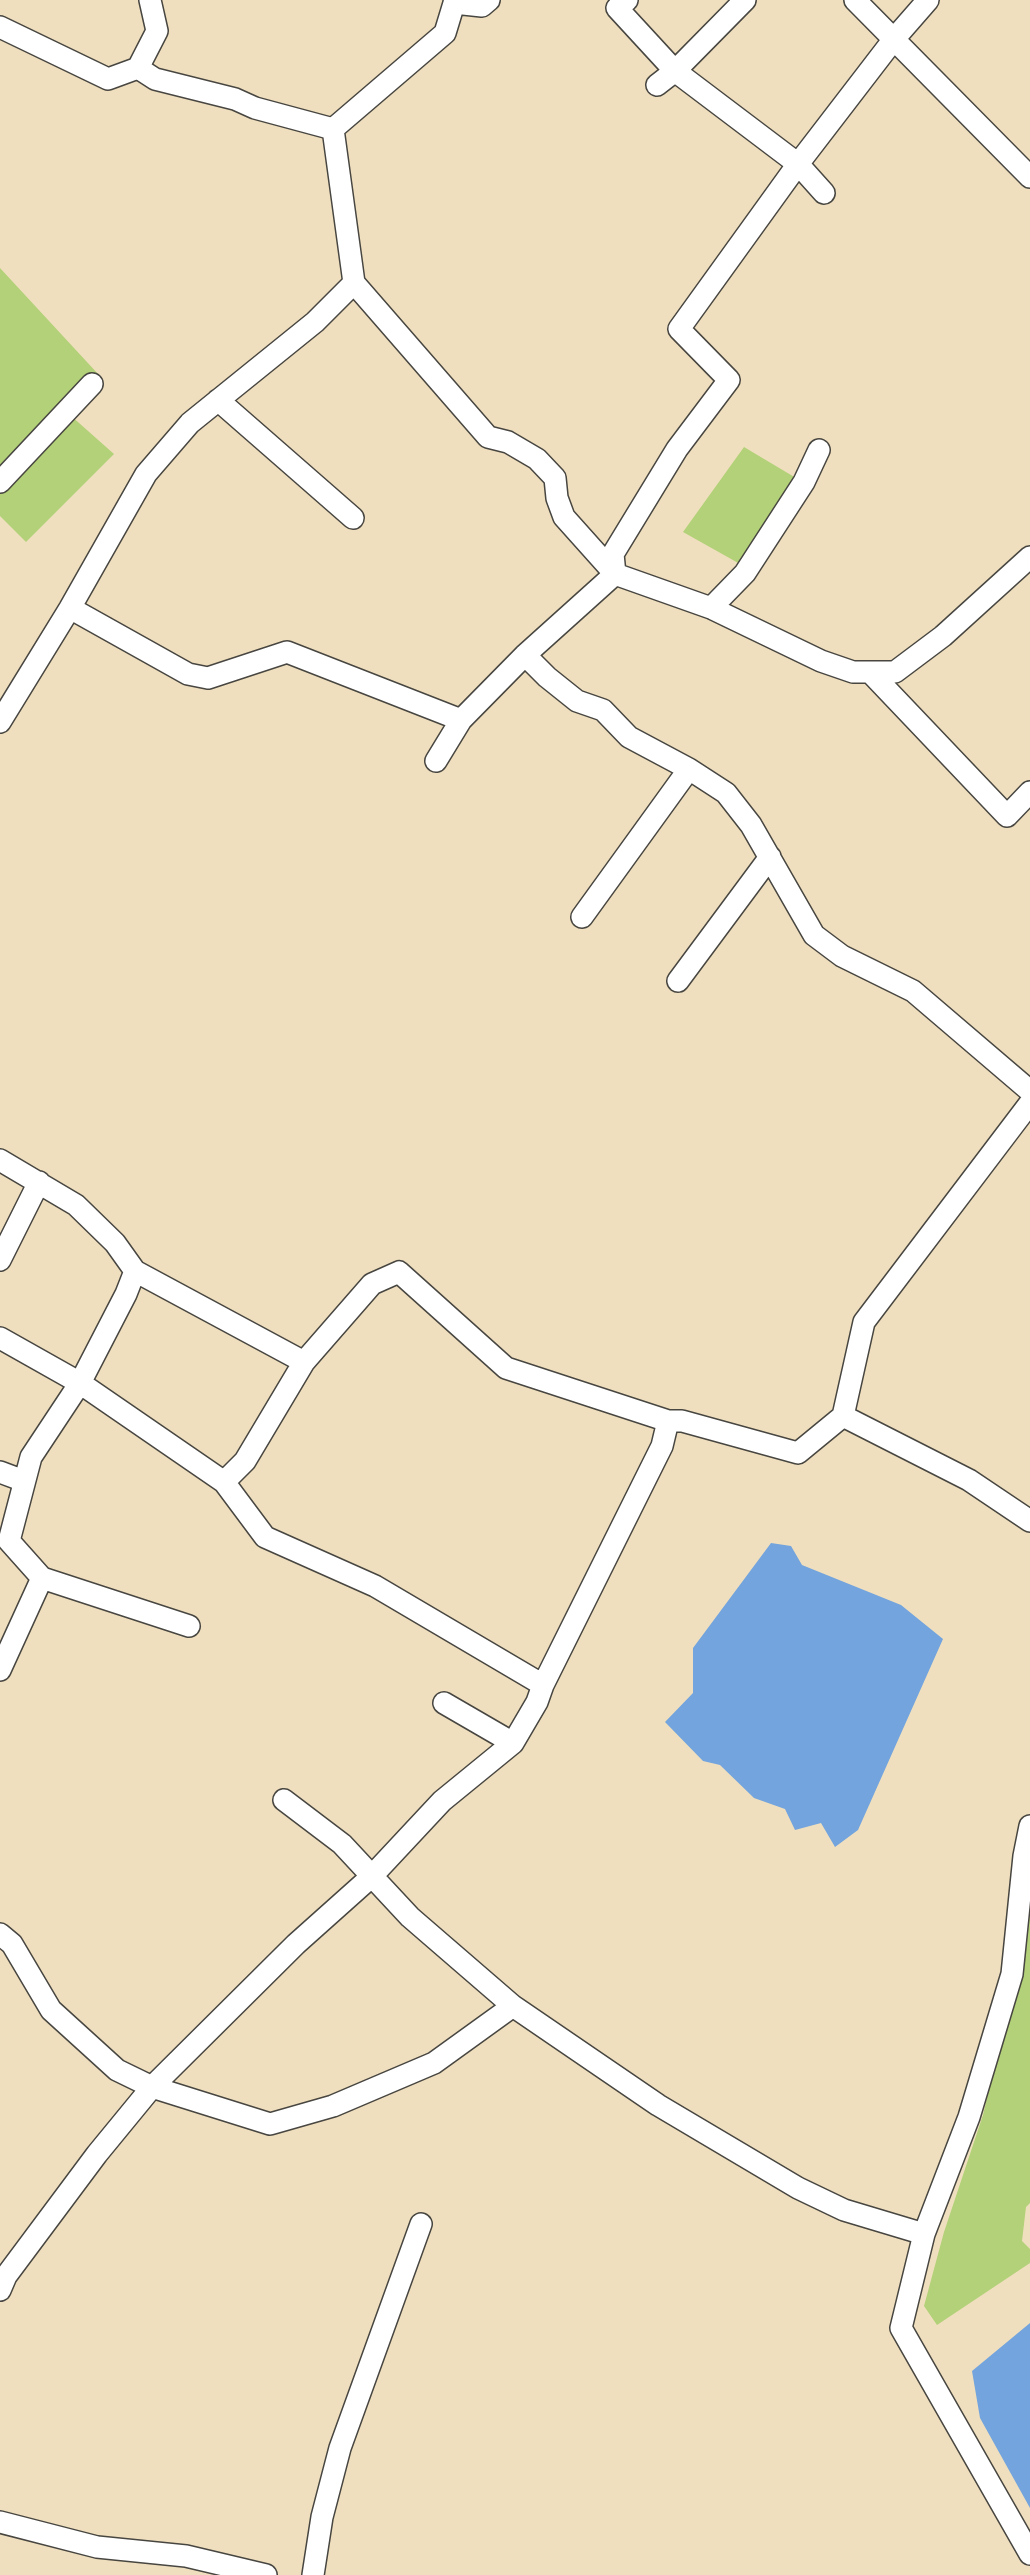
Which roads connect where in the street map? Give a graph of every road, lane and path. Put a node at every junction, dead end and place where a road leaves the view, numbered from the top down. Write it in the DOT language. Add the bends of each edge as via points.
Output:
graph roads {
  1 [pos="150,0"];
  2 [pos="489,0"];
  3 [pos="627,0"];
  4 [pos="745,0"];
  5 [pos="855,0"];
  6 [pos="928,0"];
  7 [pos="454,1"];
  8 [pos="0,27"];
  9 [pos="894,39"];
  10 [pos="138,68"];
  11 [pos="675,71"];
  12 [pos="657,85"];
  13 [pos="333,129"];
  14 [pos="798,164"];
  15 [pos="1030,177"];
  16 [pos="824,193"];
  17 [pos="354,284"];
  18 [pos="92,384"];
  19 [pos="218,400"];
  20 [pos="819,450"];
  21 [pos="0,482"];
  22 [pos="353,519"];
  23 [pos="1030,556"];
  24 [pos="615,573"];
  25 [pos="711,608"];
  26 [pos="70,609"];
  27 [pos="525,655"];
  28 [pos="870,672"];
  29 [pos="461,720"];
  30 [pos="0,722"];
  31 [pos="436,761"];
  32 [pos="689,769"];
  33 [pos="1030,792"];
  34 [pos="770,857"];
  35 [pos="582,917"];
  36 [pos="678,981"];
  37 [pos="1030,1091"];
  38 [pos="1030,1103"];
  39 [pos="0,1160"];
  40 [pos="39,1182"];
  41 [pos="0,1260"];
  42 [pos="135,1271"];
  43 [pos="0,1338"];
  44 [pos="304,1362"];
  45 [pos="80,1383"];
  46 [pos="843,1416"];
  47 [pos="668,1422"];
  48 [pos="0,1472"];
  49 [pos="24,1481"];
  50 [pos="224,1482"];
  51 [pos="1030,1521"];
  52 [pos="42,1578"];
  53 [pos="189,1626"];
  54 [pos="0,1670"];
  55 [pos="543,1685"];
  56 [pos="444,1703"];
  57 [pos="513,1743"];
  58 [pos="285,1800"];
  59 [pos="1030,1826"];
  60 [pos="371,1877"];
  61 [pos="1024,1931"];
  62 [pos="0,1934"];
  63 [pos="513,2006"];
  64 [pos="152,2087"];
  65 [pos="421,2224"];
  66 [pos="924,2234"];
  67 [pos="2,2280"];
  68 [pos="0,2523"];
  69 [pos="1030,2554"];
  70 [pos="266,2575"];
  71 [pos="313,2575"];
  1 -- 10 [label="street" via="156,31"];
  2 -- 7 [label="street" via="482,6"];
  3 -- 11 [label="street" via="618,8"];
  4 -- 11 [label="street"];
  5 -- 9 [label="street"];
  6 -- 9 [label="street"];
  7 -- 13 [label="street" via="445,33"];
  8 -- 10 [label="street" via="108,79"];
  9 -- 14 [label="street"];
  9 -- 15 [label="street"];
  10 -- 13 [label="street" via="155,79"];
  11 -- 12 [label="street"];
  11 -- 14 [label="street"];
  13 -- 17 [label="street"];
  14 -- 16 [label="street"];
  14 -- 24 [label="street" via="679,329 729,380 677,448 613,554"];
  17 -- 19 [label="street" via="315,322"];
  17 -- 24 [label="street" via="488,437 508,442 537,459 555,478 564,517"];
  18 -- 21 [label="street"];
  19 -- 22 [label="street"];
  19 -- 26 [label="street" via="190,423 146,474"];
  20 -- 25 [label="street" via="804,482 745,573"];
  23 -- 28 [label="street" via="943,636 895,672"];
  24 -- 25 [label="street"];
  24 -- 27 [label="street"];
  25 -- 28 [label="street" via="821,661 853,672"];
  26 -- 29 [label="street" via="188,674 208,678 287,652"];
  26 -- 30 [label="street"];
  27 -- 29 [label="street"];
  27 -- 32 [label="street" via="577,701 603,710 629,737"];
  28 -- 33 [label="street" via="1007,816"];
  29 -- 31 [label="street"];
  32 -- 34 [label="street" via="726,793"];
  32 -- 35 [label="street"];
  34 -- 36 [label="street"];
  34 -- 37 [label="street" via="814,935 842,956 913,991"];
  38 -- 46 [label="street" via="864,1322"];
  39 -- 40 [label="street"];
  40 -- 41 [label="street"];
  40 -- 42 [label="street" via="76,1205 115,1243"];
  42 -- 44 [label="street"];
  42 -- 45 [label="street"];
  43 -- 45 [label="street"];
  44 -- 47 [label="street" via="372,1284 399,1272 506,1368"];
  44 -- 50 [label="street" via="245,1461"];
  45 -- 49 [label="street" via="31,1456"];
  45 -- 50 [label="street"];
  46 -- 47 [label="street" via="798,1453 682,1420"];
  46 -- 51 [label="street" via="969,1480"];
  47 -- 55 [label="street" via="662,1446"];
  48 -- 49 [label="street"];
  49 -- 52 [label="street" via="9,1541"];
  50 -- 55 [label="street" via="265,1537 375,1587"];
  52 -- 53 [label="street"];
  52 -- 54 [label="street"];
  55 -- 57 [label="street"];
  56 -- 57 [label="street"];
  57 -- 60 [label="street" via="442,1801"];
  58 -- 60 [label="street" via="342,1844"];
  59 -- 61 [label="street" via="1024,1856"];
  60 -- 63 [label="street" via="410,1917"];
  60 -- 64 [label="street" via="296,1944"];
  61 -- 66 [label="street" via="969,2117"];
  62 -- 64 [label="street" via="12,1944 51,2010 117,2070"];
  63 -- 64 [label="street" via="434,2063 333,2106 270,2124"];
  63 -- 66 [label="street" via="658,2105 798,2188 844,2210"];
  64 -- 67 [label="street"];
  65 -- 71 [label="street" via="340,2448 322,2517"];
  66 -- 69 [label="street" via="901,2328"];
  68 -- 70 [label="street" via="97,2547 186,2556"];
}
